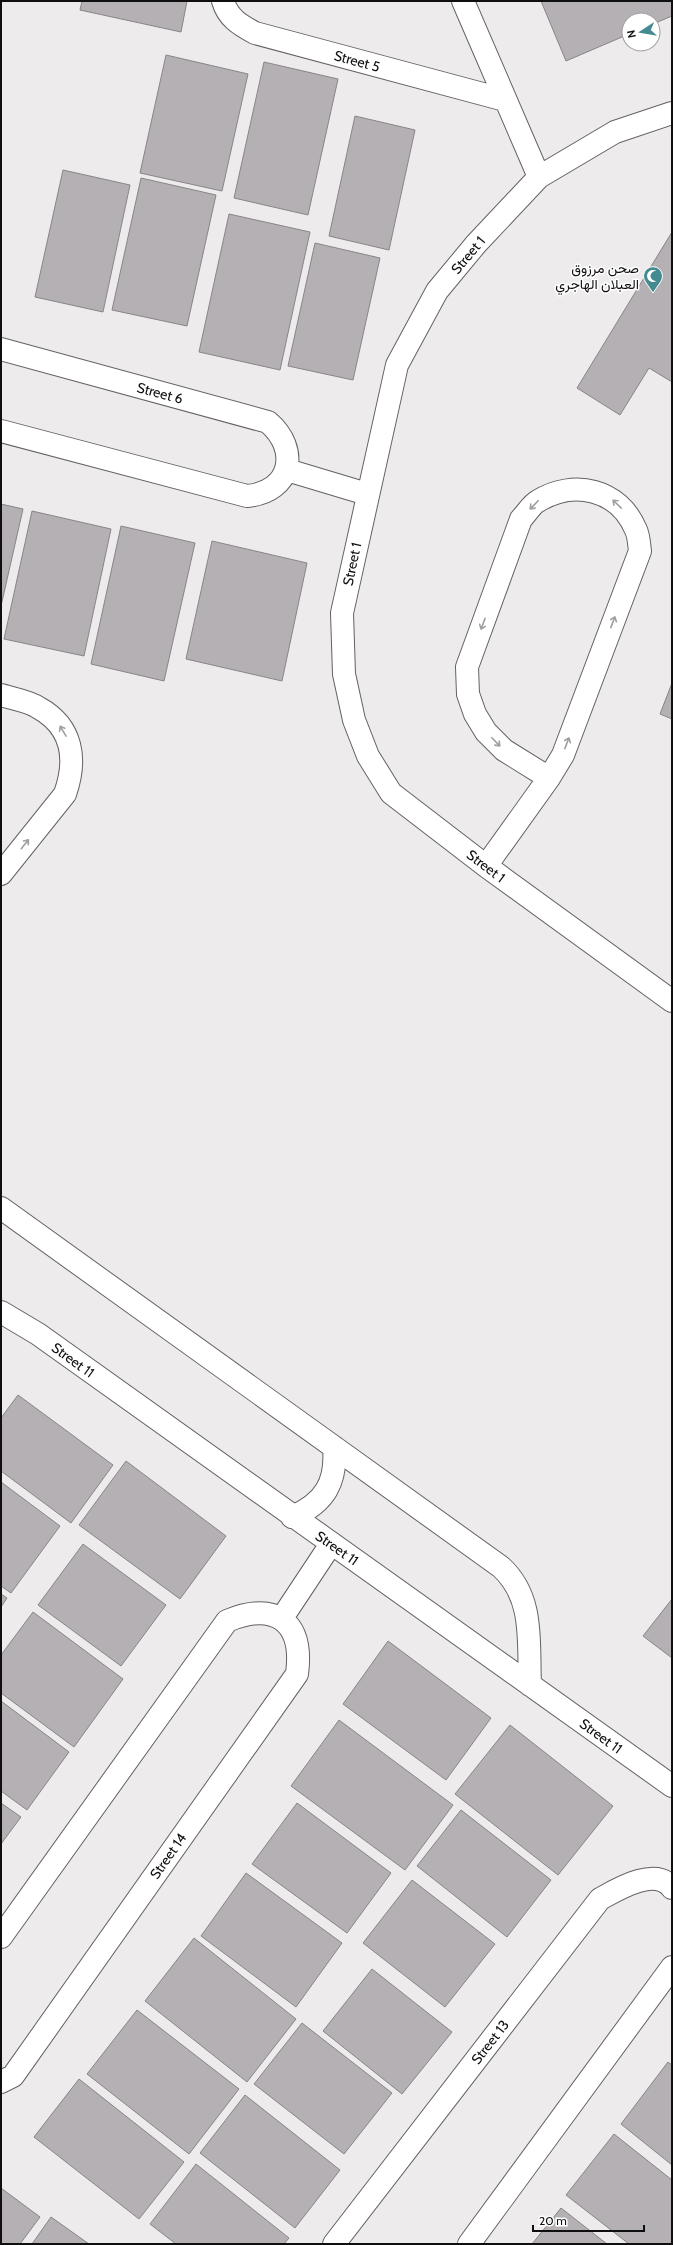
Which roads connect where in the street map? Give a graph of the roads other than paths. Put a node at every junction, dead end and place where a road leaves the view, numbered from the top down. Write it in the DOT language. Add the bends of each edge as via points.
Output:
graph roads {
  1 [pos="223,1"];
  2 [pos="463,1"];
  3 [pos="505,100"];
  4 [pos="672,113"];
  5 [pos="539,177"];
  6 [pos="1,349"];
  7 [pos="1,431"];
  8 [pos="287,470"];
  9 [pos="367,494"];
  10 [pos="1,695"];
  11 [pos="549,778"];
  12 [pos="486,866"];
  13 [pos="1,874"];
  14 [pos="672,1001"];
  15 [pos="1,1208"];
  16 [pos="1,1312"];
  17 [pos="334,1446"];
  18 [pos="292,1517"];
  19 [pos="331,1544"];
  20 [pos="282,1618"];
  21 [pos="530,1685"];
  22 [pos="672,1786"];
  23 [pos="671,1884"];
  24 [pos="1,1937"];
  25 [pos="672,1967"];
  26 [pos="1,2082"];
  27 [pos="334,2244"];
  28 [pos="469,2244"];
  1 -- 3 [label="street, Street 5" via="226,11 237,24 255,33"];
  2 -- 3 [label="street"];
  3 -- 5 [label="street"];
  4 -- 5 [label="street, Street 1" via="615,132"];
  5 -- 9 [label="street, Street 1" via="476,244 437,292 397,364"];
  6 -- 8 [label="street, Street 6" via="268,422 278,431 285,445"];
  7 -- 8 [label="street" via="247,496 261,495 272,489 280,483"];
  8 -- 9 [label="street"];
  9 -- 12 [label="street, Street 1" via="342,613 344,674 354,720 368,756 391,793"];
  13 -- 10 [label="street, one-way" via="65,794 71,778 73,761 70,745 63,730 52,717 38,707"];
  11 -- 11 [label="street, one-way" via="563,755 640,551 636,530 617,502 597,491 568,489 537,501 521,519 467,666 468,694 475,714 486,732 504,750"];
  11 -- 12 [label="street"];
  12 -- 14 [label="street, Street 1"];
  15 -- 17 [label="street"];
  16 -- 18 [label="street, Street 11" via="45,1339"];
  17 -- 18 [label="street" via="333,1476 327,1490 318,1502"];
  17 -- 21 [label="street" via="512,1577 525,1602"];
  18 -- 19 [label="street, Street 11"];
  19 -- 20 [label="street"];
  19 -- 21 [label="street, Street 11"];
  20 -- 24 [label="street" via="272,1614 255,1613 227,1621"];
  20 -- 26 [label="street, Street 14" via="292,1632 296,1644 299,1659 297,1674 13,2076"];
  21 -- 22 [label="street, Street 11"];
  23 -- 27 [label="street, Street 13" via="657,1878 640,1880 600,1899"];
  25 -- 28 [label="street"];
}
